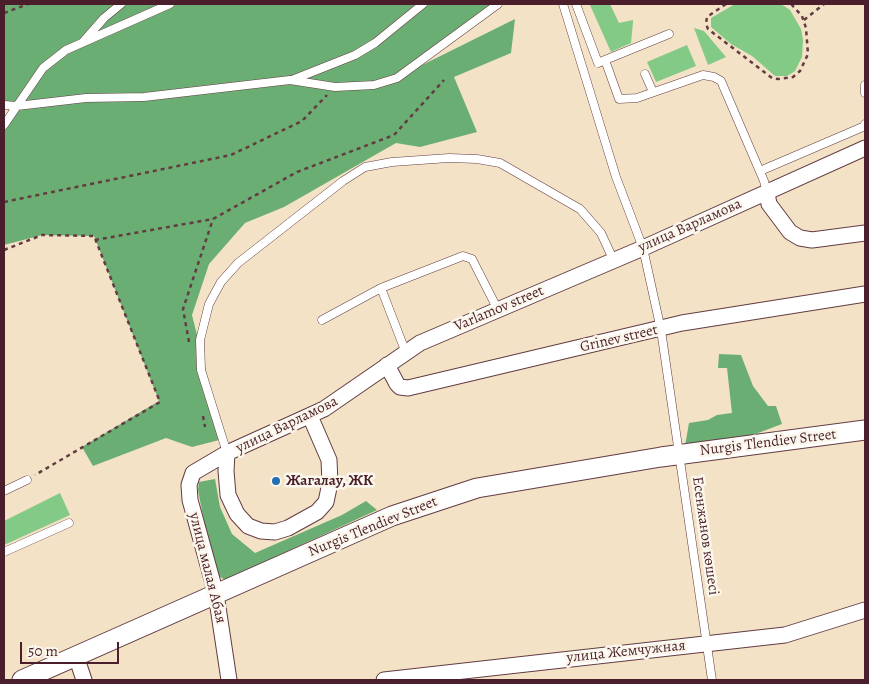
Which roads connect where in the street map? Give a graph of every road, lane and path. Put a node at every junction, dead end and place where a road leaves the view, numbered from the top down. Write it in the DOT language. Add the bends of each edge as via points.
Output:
graph roads {
  1 [pos="28,4"];
  2 [pos="121,4"];
  3 [pos="170,4"];
  4 [pos="423,4"];
  5 [pos="498,4"];
  6 [pos="563,4"];
  7 [pos="576,4"];
  8 [pos="726,4"];
  9 [pos="790,4"];
  10 [pos="824,4"];
  11 [pos="4,12"];
  12 [pos="803,21"];
  13 [pos="669,34"];
  14 [pos="82,43"];
  15 [pos="605,60"];
  16 [pos="645,74"];
  17 [pos="290,80"];
  18 [pos="444,80"];
  19 [pos="865,84"];
  20 [pos="335,87"];
  21 [pos="653,92"];
  22 [pos="865,93"];
  23 [pos="4,105"];
  24 [pos="17,106"];
  25 [pos="865,124"];
  26 [pos="4,125"];
  27 [pos="865,148"];
  28 [pos="760,172"];
  29 [pos="767,193"];
  30 [pos="4,202"];
  31 [pos="865,233"];
  32 [pos="95,240"];
  33 [pos="643,248"];
  34 [pos="4,250"];
  35 [pos="614,259"];
  36 [pos="381,288"];
  37 [pos="865,294"];
  38 [pos="498,310"];
  39 [pos="322,320"];
  40 [pos="661,330"];
  41 [pos="406,353"];
  42 [pos="388,365"];
  43 [pos="310,416"];
  44 [pos="865,430"];
  45 [pos="227,453"];
  46 [pos="678,454"];
  47 [pos="27,480"];
  48 [pos="189,485"];
  49 [pos="4,491"];
  50 [pos="69,523"];
  51 [pos="4,552"];
  52 [pos="216,594"];
  53 [pos="865,610"];
  54 [pos="707,643"];
  55 [pos="76,656"];
  56 [pos="22,680"];
  57 [pos="84,680"];
  58 [pos="229,680"];
  59 [pos="384,680"];
  60 [pos="712,680"];
  1 -- 11 [label="path"];
  2 -- 14 [label="lane"];
  3 -- 14 [label="lane"];
  4 -- 17 [label="lane" via="375,44"];
  5 -- 20 [label="lane" via="397,78 374,85"];
  6 -- 33 [label="lane, Есенжанов көшесі" via="616,178"];
  7 -- 15 [label="lane" via="598,63"];
  8 -- 12 [label="path" via="707,17 708,28 772,78 793,77 805,63 807,42"];
  9 -- 12 [label="path"];
  10 -- 12 [label="path"];
  13 -- 15 [label="lane"];
  14 -- 24 [label="lane" via="66,50 43,68"];
  15 -- 21 [label="lane" via="619,98 637,98"];
  16 -- 21 [label="lane"];
  17 -- 20 [label="lane"];
  17 -- 24 [label="lane" via="144,97 86,98"];
  18 -- 32 [label="path" via="394,135 297,172 213,218"];
  19 -- 22 [label="lane"];
  20 -- 30 [label="path" via="302,121 231,155"];
  21 -- 28 [label="lane" via="703,76 714,76 721,81"];
  23 -- 24 [label="lane"];
  24 -- 26 [label="lane"];
  25 -- 28 [label="lane"];
  27 -- 29 [label="street"];
  28 -- 29 [label="lane"];
  29 -- 31 [label="street" via="769,204 790,232 800,238 812,240"];
  29 -- 33 [label="street, улица Варламова"];
  32 -- 34 [label="path" via="94,236 42,235"];
  32 -- 47 [label="path" via="160,402"];
  33 -- 35 [label="street, улица Варламова"];
  33 -- 40 [label="lane, Есенжанов көшесі"];
  35 -- 38 [label="street, Varlamov street"];
  35 -- 45 [label="lane" via="600,233 580,209 500,163 448,158 365,167 238,263 208,304 200,340 201,370"];
  36 -- 38 [label="lane" via="463,256 472,259"];
  36 -- 39 [label="lane"];
  36 -- 41 [label="lane"];
  37 -- 40 [label="street, Grinev street" via="682,323"];
  38 -- 41 [label="street, Varlamov street" via="420,343"];
  40 -- 42 [label="street, Grinev street" via="408,388 397,384"];
  40 -- 46 [label="lane, Есенжанов көшесі"];
  41 -- 42 [label="street, Varlamov street"];
  42 -- 43 [label="street, улица Варламова"];
  43 -- 45 [label="street, улица Варламова"];
  43 -- 45 [label="street" via="329,460 330,483 326,502 317,512 288,528 275,532 261,531 248,526 237,514 228,496"];
  44 -- 46 [label="street, Nurgis Tlendiev Street"];
  45 -- 48 [label="street, улица Варламова" via="193,473"];
  46 -- 52 [label="street, Nurgis Tlendiev Street" via="477,488 392,516"];
  46 -- 54 [label="lane, Есенжанов көшесі"];
  47 -- 49 [label="lane"];
  48 -- 52 [label="street, улица малая Абая" via="190,500"];
  50 -- 51 [label="lane"];
  52 -- 55 [label="street, Nurgis Tlendiev Street"];
  52 -- 58 [label="street, улица малая Абая"];
  53 -- 54 [label="street, улица Жемчужная" via="785,635"];
  54 -- 59 [label="street, улица Жемчужная"];
  54 -- 60 [label="lane, Есенжанов көшесі"];
  55 -- 56 [label="street, Nurgis Tlendiev Street"];
  55 -- 57 [label="street"];
}
